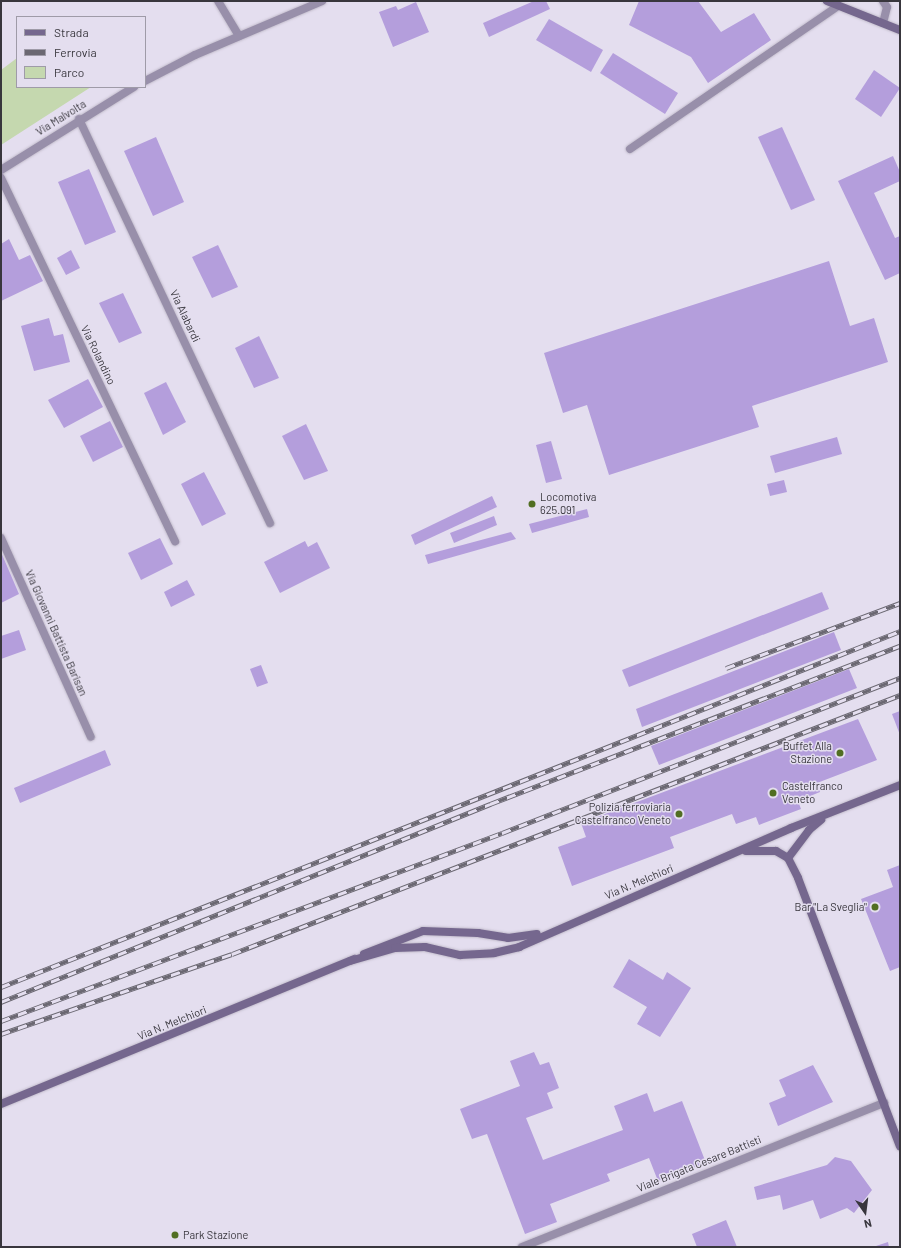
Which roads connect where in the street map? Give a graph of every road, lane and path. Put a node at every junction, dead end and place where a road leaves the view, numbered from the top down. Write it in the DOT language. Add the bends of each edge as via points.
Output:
graph roads {
  1 [pos="218,1"];
  2 [pos="322,1"];
  3 [pos="827,1"];
  4 [pos="883,1"];
  5 [pos="838,6"];
  6 [pos="883,23"];
  7 [pos="900,30"];
  8 [pos="239,36"];
  9 [pos="146,81"];
  10 [pos="132,88"];
  11 [pos="80,119"];
  12 [pos="630,149"];
  13 [pos="1,170"];
  14 [pos="1,178"];
  15 [pos="270,523"];
  16 [pos="1,538"];
  17 [pos="175,541"];
  18 [pos="91,737"];
  19 [pos="900,785"];
  20 [pos="829,815"];
  21 [pos="740,852"];
  22 [pos="788,858"];
  23 [pos="547,932"];
  24 [pos="350,961"];
  25 [pos="884,1103"];
  26 [pos="1,1104"];
  27 [pos="900,1146"];
  28 [pos="522,1247"];
  1 -- 8 [label="street"];
  2 -- 8 [label="street"];
  3 -- 5 [label="street"];
  4 -- 6 [label="street" via="887,7"];
  5 -- 6 [label="street"];
  5 -- 12 [label="street"];
  6 -- 7 [label="street"];
  8 -- 9 [label="street"];
  10 -- 11 [label="street, Via Malvolta"];
  11 -- 13 [label="street, Via Malvolta"];
  11 -- 15 [label="street, Via Alabardi"];
  14 -- 17 [label="street, Via Rolandino"];
  16 -- 18 [label="street, Via Giovanni Battista Barisan"];
  19 -- 20 [label="street, Via N. Melchiori"];
  20 -- 21 [label="street, Via N. Melchiori" via="791,828"];
  20 -- 22 [label="street, Via N. Melchiori" via="809,830"];
  21 -- 22 [label="street, Via N. Melchiori" via="768,849"];
  21 -- 23 [label="street, Via N. Melchiori"];
  22 -- 25 [label="street" via="802,887"];
  23 -- 24 [label="street, Via N. Melchiori" via="508,938 478,933 424,931 378,946"];
  23 -- 24 [label="street, Via N. Melchiori" via="519,947 494,953 460,955 425,947 395,948"];
  24 -- 26 [label="street, Via N. Melchiori"];
  25 -- 27 [label="street"];
  25 -- 28 [label="street, Viale Brigata Cesare Battisti"];
}
